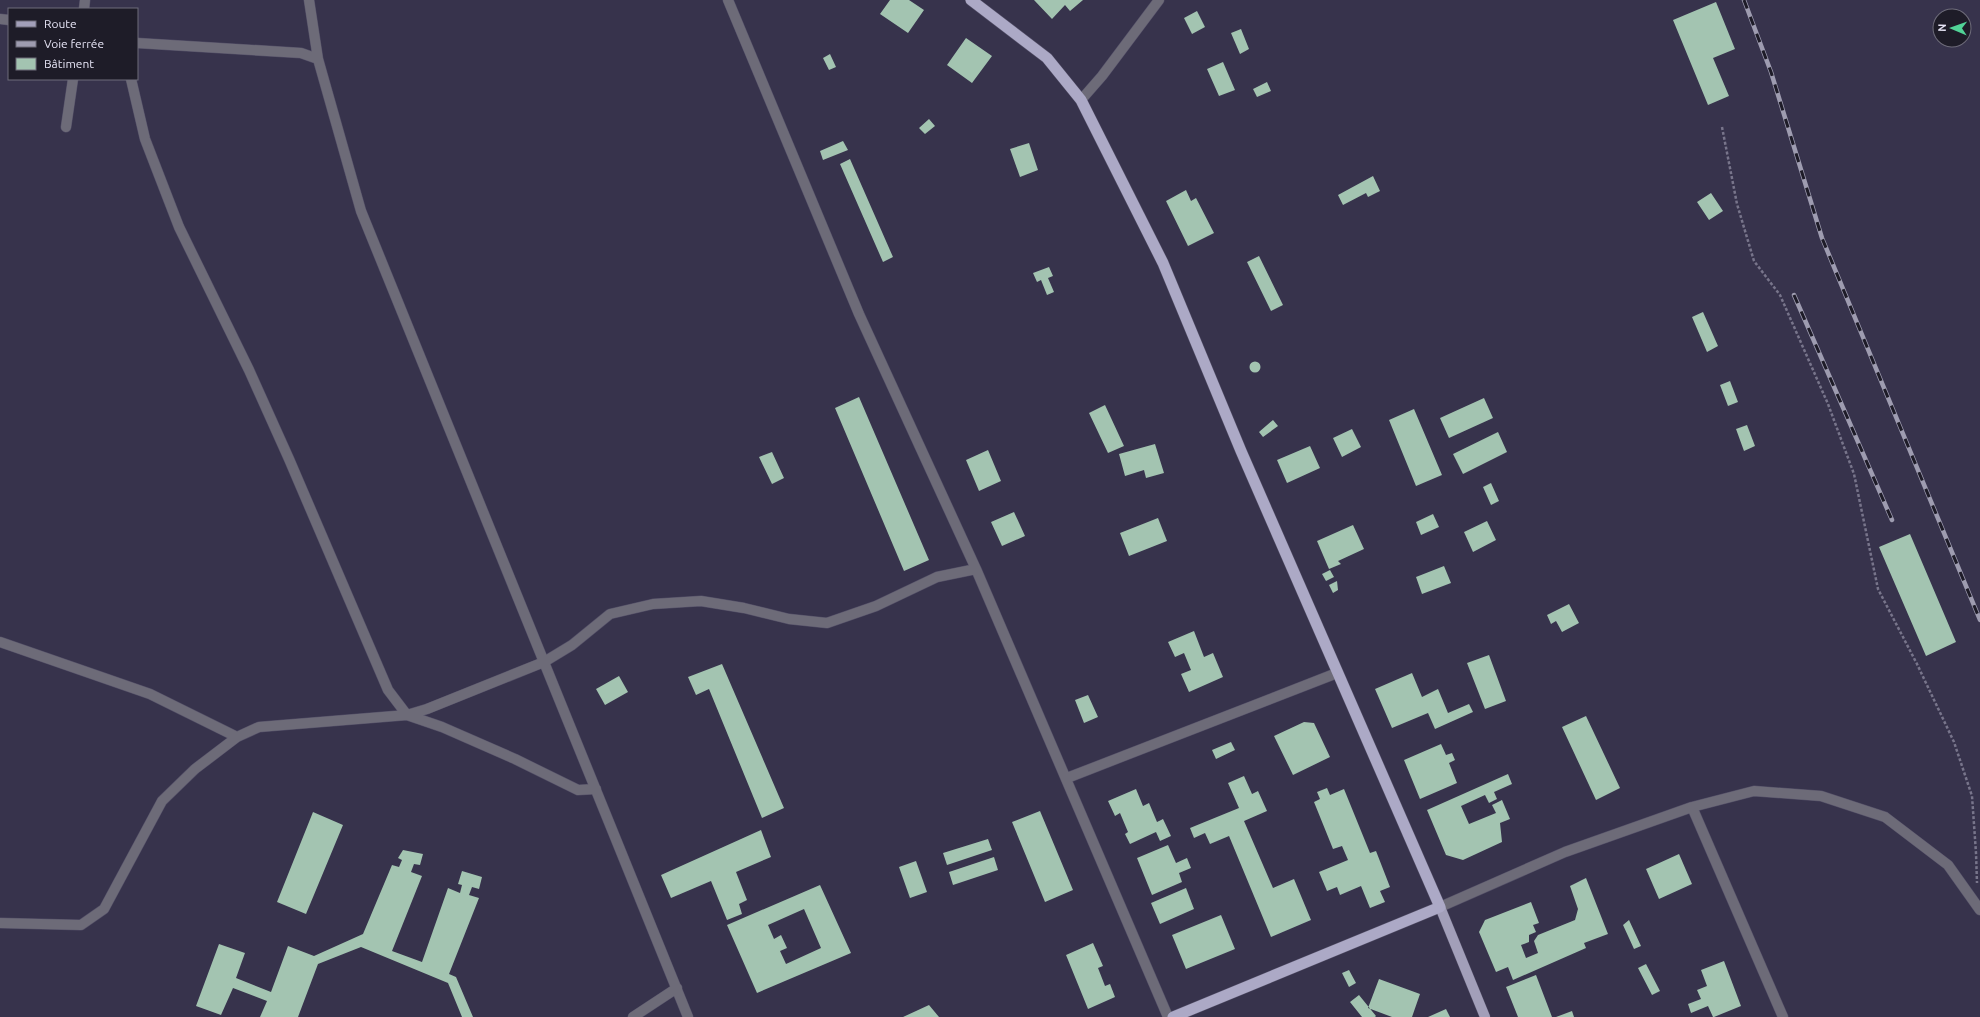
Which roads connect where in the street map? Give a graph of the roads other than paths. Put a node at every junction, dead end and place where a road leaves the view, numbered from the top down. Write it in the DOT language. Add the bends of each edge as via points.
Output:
graph roads {
  1 [pos="309,0"];
  2 [pos="728,0"];
  3 [pos="971,0"];
  4 [pos="1158,0"];
  5 [pos="138,43"];
  6 [pos="318,59"];
  7 [pos="73,80"];
  8 [pos="131,80"];
  9 [pos="1082,100"];
  10 [pos="66,127"];
  11 [pos="976,569"];
  12 [pos="0,642"];
  13 [pos="544,662"];
  14 [pos="1337,673"];
  15 [pos="407,715"];
  16 [pos="237,737"];
  17 [pos="1067,778"];
  18 [pos="596,789"];
  19 [pos="1692,806"];
  20 [pos="1440,907"];
  21 [pos="1978,908"];
  22 [pos="0,923"];
  23 [pos="677,988"];
  24 [pos="633,1017"];
  25 [pos="688,1017"];
  26 [pos="1168,1017"];
  27 [pos="1173,1017"];
  28 [pos="1485,1017"];
  29 [pos="1783,1017"];
  1 -- 6 [label="street"];
  2 -- 11 [label="street" via="859,314"];
  3 -- 9 [label="highway" via="1047,58"];
  4 -- 9 [label="street"];
  5 -- 6 [label="street" via="301,53"];
  6 -- 13 [label="street" via="361,211"];
  7 -- 10 [label="street"];
  8 -- 15 [label="street" via="145,139 179,227 249,370 388,690"];
  9 -- 14 [label="highway" via="1163,263"];
  11 -- 13 [label="street" via="937,577 876,606 827,622 789,619 701,601 653,604 610,614 572,645"];
  11 -- 17 [label="street"];
  12 -- 16 [label="street" via="150,694"];
  13 -- 15 [label="street"];
  13 -- 18 [label="street"];
  14 -- 17 [label="street"];
  14 -- 20 [label="highway"];
  15 -- 16 [label="street" via="259,727"];
  15 -- 18 [label="street" via="442,727 515,759 578,790"];
  16 -- 22 [label="street" via="195,769 162,801 104,909 81,925"];
  17 -- 26 [label="street"];
  18 -- 23 [label="street"];
  19 -- 20 [label="street" via="1565,852"];
  19 -- 21 [label="street" via="1754,791 1821,796 1885,817 1948,865"];
  19 -- 29 [label="street"];
  20 -- 27 [label="highway"];
  20 -- 28 [label="main road"];
  23 -- 24 [label="street"];
  23 -- 25 [label="street"];
}
